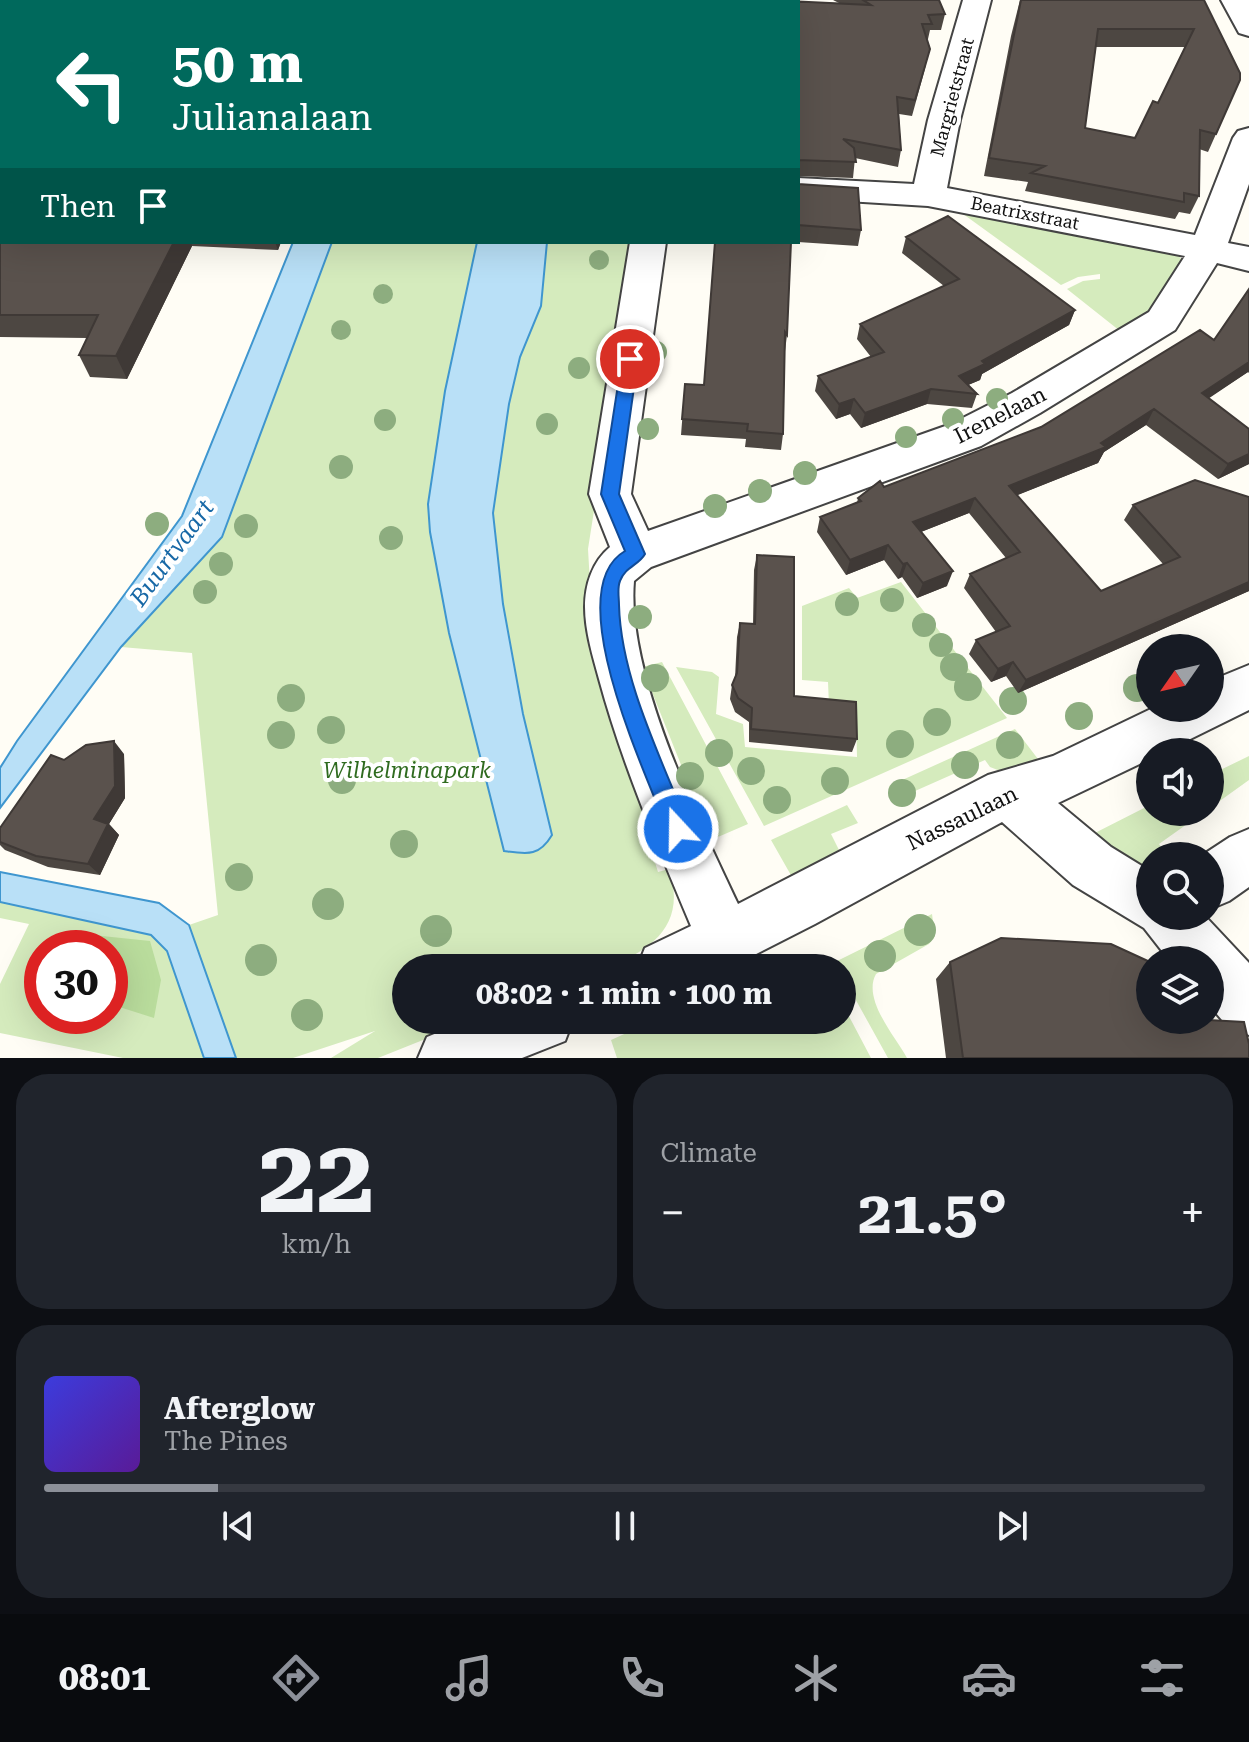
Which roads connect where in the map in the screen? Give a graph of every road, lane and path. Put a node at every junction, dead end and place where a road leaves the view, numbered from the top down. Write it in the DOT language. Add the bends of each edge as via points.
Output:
graph roads {
  1 [pos="977,0"];
  2 [pos="1235,0"];
  3 [pos="1249,27"];
  4 [pos="1249,138"];
  5 [pos="800,188"];
  6 [pos="928,195"];
  7 [pos="648,244"];
  8 [pos="1208,249"];
  9 [pos="1249,259"];
  10 [pos="635,554"];
  11 [pos="1249,686"];
  12 [pos="1224,698"];
  13 [pos="1174,722"];
  14 [pos="1006,792"];
  15 [pos="1249,855"];
  16 [pos="1224,872"];
  17 [pos="1136,894"];
  18 [pos="1180,930"];
  19 [pos="726,941"];
  20 [pos="1194,946"];
  21 [pos="697,954"];
  22 [pos="1224,978"];
  23 [pos="1249,1006"];
  24 [pos="509,1034"];
  25 [pos="448,1058"];
  1 -- 6 [label="street, Margrietstraat"];
  2 -- 3 [label="street"];
  4 -- 8 [label="street, Irenelaan"];
  5 -- 6 [label="street, Beatrixstraat"];
  6 -- 8 [label="street, Beatrixstraat"];
  7 -- 10 [label="street" via="610,494"];
  8 -- 9 [label="street, Beatrixstraat"];
  8 -- 10 [label="street, Irenelaan" via="1162,321 966,435"];
  10 -- 19 [label="street" via="621,562 609,582 610,639 687,855"];
  11 -- 12 [label="street"];
  13 -- 14 [label="street, Nassaulaan" via="1060,778"];
  14 -- 17 [label="street" via="1092,866"];
  14 -- 19 [label="street, Nassaulaan"];
  15 -- 16 [label="street"];
  18 -- 20 [label="street"];
  19 -- 21 [label="street, Nassaulaan"];
  22 -- 23 [label="street"];
  24 -- 25 [label="street"];
}
